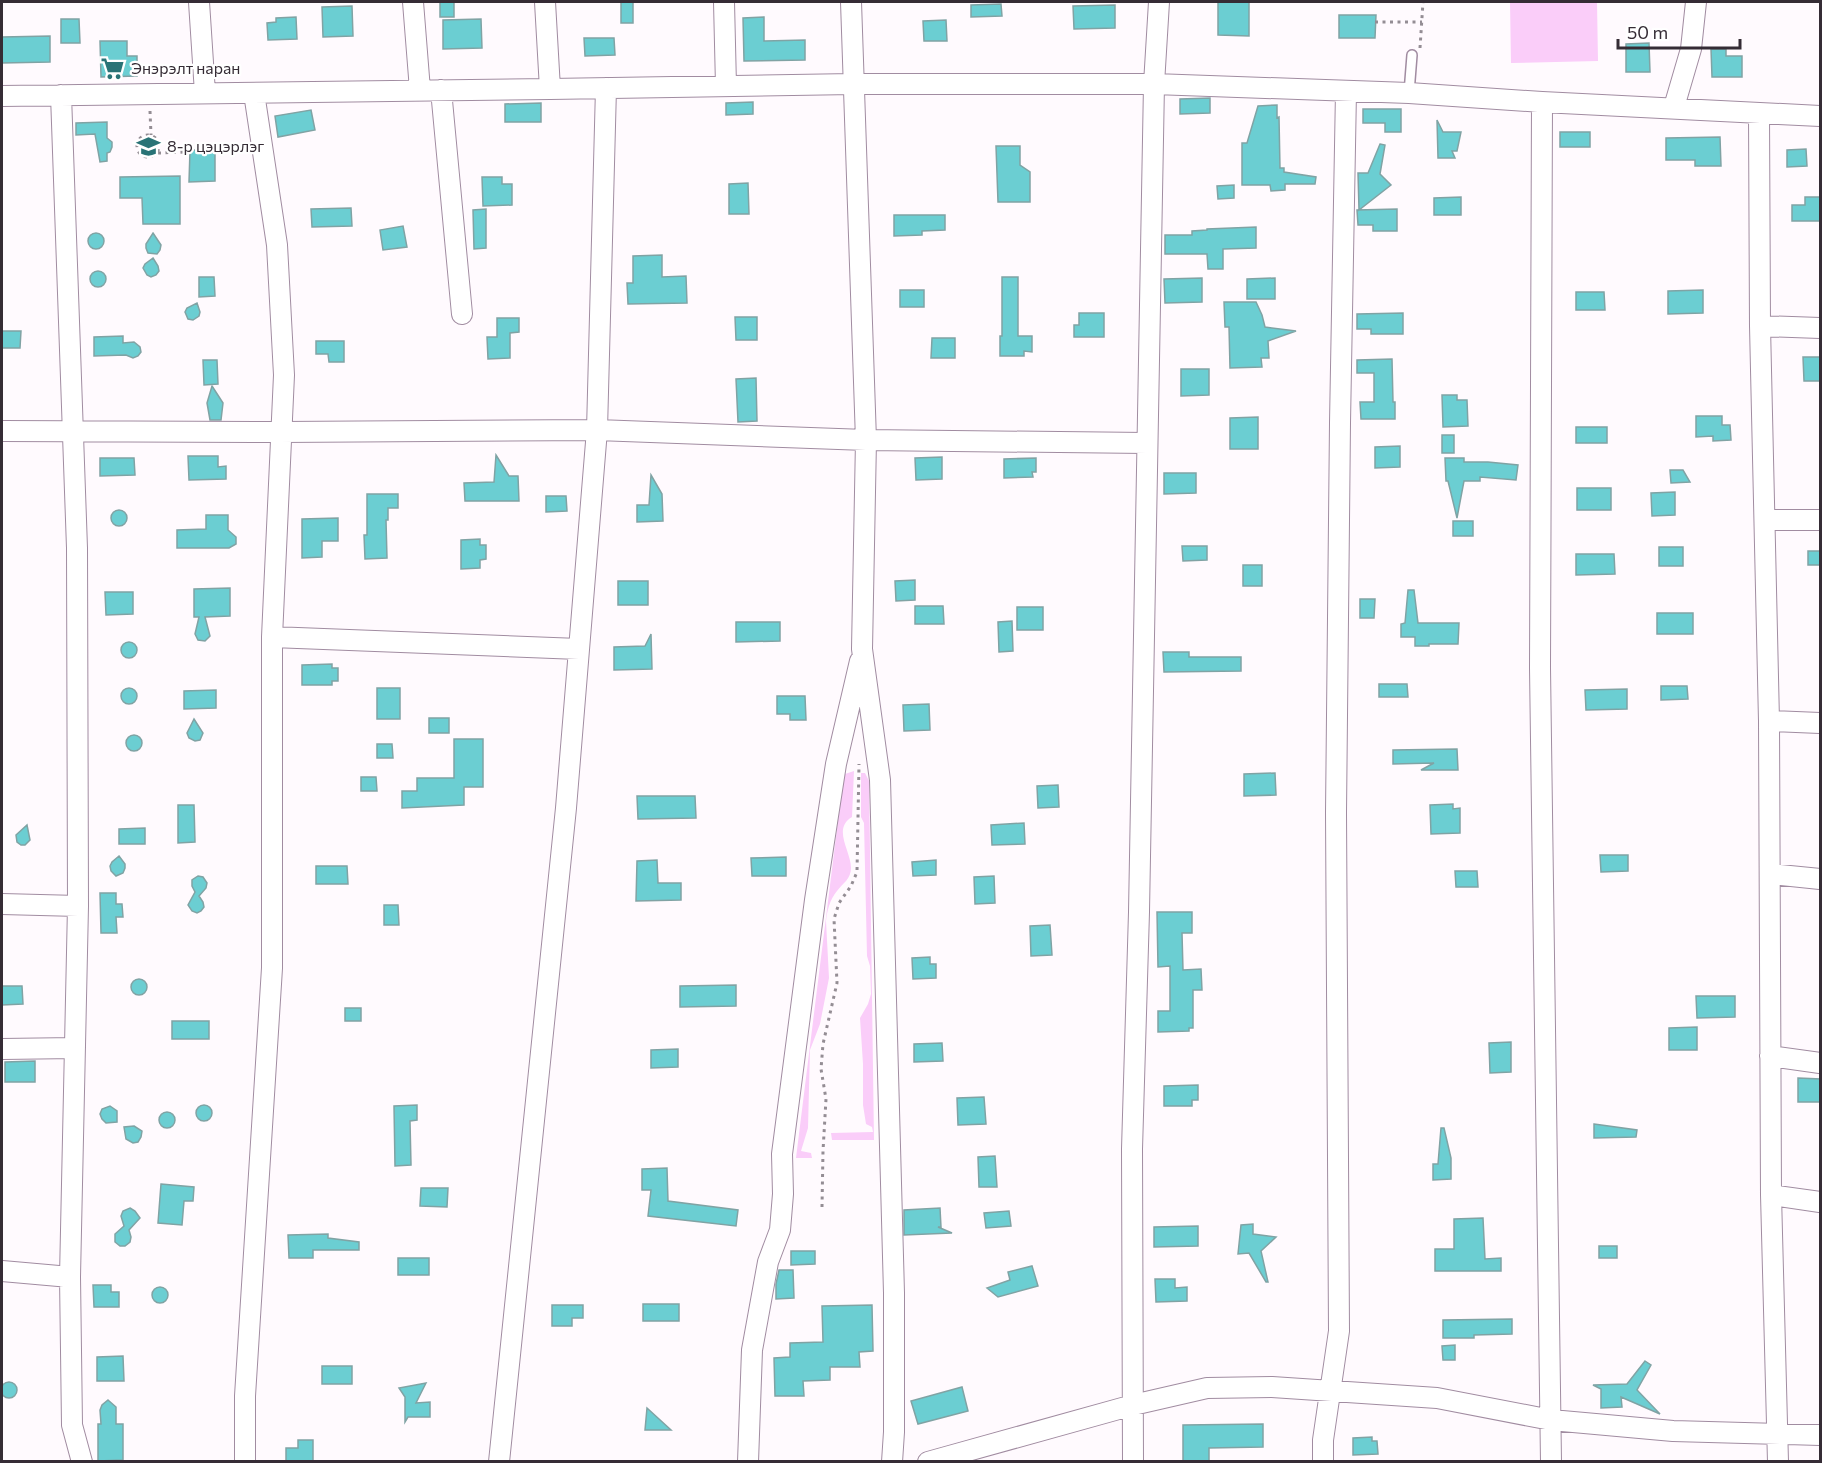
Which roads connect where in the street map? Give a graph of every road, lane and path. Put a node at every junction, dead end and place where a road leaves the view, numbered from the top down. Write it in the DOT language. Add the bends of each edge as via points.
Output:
graph roads {
  1 [pos="199,2"];
  2 [pos="413,2"];
  3 [pos="545,2"];
  4 [pos="724,2"];
  5 [pos="851,2"];
  6 [pos="1159,2"];
  7 [pos="1423,2"];
  8 [pos="1696,2"];
  9 [pos="1376,22"];
  10 [pos="1422,22"];
  11 [pos="1412,55"];
  12 [pos="853,84"];
  13 [pos="1154,84"];
  14 [pos="726,86"];
  15 [pos="606,88"];
  16 [pos="550,89"];
  17 [pos="420,90"];
  18 [pos="441,90"];
  19 [pos="1346,91"];
  20 [pos="205,93"];
  21 [pos="254,93"];
  22 [pos="1409,93"];
  23 [pos="150,94"];
  24 [pos="61,95"];
  25 [pos="2,96"];
  26 [pos="1542,102"];
  27 [pos="1674,107"];
  28 [pos="1759,114"];
  29 [pos="1821,116"];
  30 [pos="151,135"];
  31 [pos="184,152"];
  32 [pos="158,153"];
  33 [pos="462,314"];
  34 [pos="1760,326"];
  35 [pos="1821,328"];
  36 [pos="597,430"];
  37 [pos="2,431"];
  38 [pos="73,432"];
  39 [pos="282,432"];
  40 [pos="866,440"];
  41 [pos="1146,443"];
  42 [pos="1765,520"];
  43 [pos="1821,520"];
  44 [pos="272,637"];
  45 [pos="579,649"];
  46 [pos="862,649"];
  47 [pos="1768,721"];
  48 [pos="1821,723"];
  49 [pos="878,765"];
  50 [pos="1770,874"];
  51 [pos="1821,879"];
  52 [pos="2,904"];
  53 [pos="78,906"];
  54 [pos="75,1048"];
  55 [pos="2,1049"];
  56 [pos="1770,1056"];
  57 [pos="1821,1063"];
  58 [pos="1771,1196"];
  59 [pos="1821,1202"];
  60 [pos="822,1207"];
  61 [pos="2,1271"];
  62 [pos="70,1277"];
  63 [pos="1331,1390"];
  64 [pos="1133,1405"];
  65 [pos="1551,1419"];
  66 [pos="1778,1433"];
  67 [pos="1821,1435"];
  68 [pos="82,1461"];
  69 [pos="245,1461"];
  70 [pos="499,1461"];
  71 [pos="748,1461"];
  72 [pos="892,1461"];
  73 [pos="928,1461"];
  74 [pos="1133,1461"];
  75 [pos="1323,1461"];
  76 [pos="1551,1461"];
  77 [pos="1778,1461"];
  1 -- 20 [label="street"];
  2 -- 17 [label="street"];
  3 -- 16 [label="street"];
  4 -- 14 [label="street"];
  5 -- 12 [label="street"];
  6 -- 13 [label="street"];
  7 -- 10 [label="path"];
  8 -- 27 [label="street" via="1691,49"];
  9 -- 10 [label="path"];
  10 -- 11 [label="path" via="1420,50 1413,50"];
  11 -- 22 [label="lane"];
  12 -- 13 [label="street"];
  12 -- 14 [label="street"];
  12 -- 40 [label="street"];
  13 -- 19 [label="street"];
  13 -- 41 [label="street"];
  14 -- 15 [label="street"];
  15 -- 16 [label="street"];
  15 -- 36 [label="street"];
  16 -- 18 [label="street"];
  17 -- 18 [label="street"];
  17 -- 21 [label="street"];
  18 -- 33 [label="street"];
  19 -- 22 [label="street"];
  19 -- 63 [label="street" via="1336,813 1339,1331"];
  20 -- 21 [label="street"];
  20 -- 23 [label="street"];
  21 -- 39 [label="street" via="277,244 284,375"];
  22 -- 26 [label="street"];
  23 -- 24 [label="street"];
  23 -- 30 [label="path"];
  24 -- 25 [label="street"];
  24 -- 38 [label="street"];
  26 -- 27 [label="street"];
  26 -- 65 [label="street" via="1540,668"];
  27 -- 28 [label="street"];
  28 -- 29 [label="street"];
  28 -- 34 [label="street"];
  30 -- 32 [label="path" via="159,141"];
  30 -- 32 [label="path" via="139,140 138,152 148,158"];
  31 -- 32 [label="path"];
  34 -- 35 [label="street"];
  34 -- 42 [label="street"];
  36 -- 39 [label="street"];
  36 -- 40 [label="street"];
  36 -- 45 [label="street"];
  37 -- 38 [label="street"];
  38 -- 39 [label="street"];
  38 -- 53 [label="street"];
  39 -- 44 [label="street"];
  40 -- 41 [label="street"];
  40 -- 46 [label="street"];
  41 -- 64 [label="street" via="1140,900 1132,1149"];
  42 -- 43 [label="street"];
  42 -- 47 [label="street"];
  44 -- 45 [label="street"];
  44 -- 69 [label="street" via="272,968 245,1396"];
  45 -- 70 [label="street"];
  46 -- 49 [label="street"];
  46 -- 71 [label="street" via="836,764 815,900 782,1154 780,1230 768,1262 752,1350"];
  47 -- 48 [label="street"];
  47 -- 50 [label="street"];
  49 -- 60 [label="path" via="859,764 857,872 834,919 837,983 821,1069 826,1099"];
  49 -- 72 [label="street" via="894,1293"];
  50 -- 51 [label="street"];
  50 -- 56 [label="street"];
  52 -- 53 [label="street"];
  53 -- 54 [label="street"];
  54 -- 55 [label="street"];
  54 -- 62 [label="street"];
  56 -- 57 [label="street"];
  56 -- 58 [label="street"];
  58 -- 59 [label="street"];
  58 -- 66 [label="street"];
  61 -- 62 [label="street"];
  62 -- 68 [label="street" via="72,1425"];
  63 -- 64 [label="street" via="1207,1388"];
  63 -- 65 [label="street" via="1437,1398"];
  63 -- 75 [label="street"];
  64 -- 73 [label="street"];
  64 -- 74 [label="street"];
  65 -- 66 [label="street" via="1673,1431"];
  65 -- 76 [label="street"];
  66 -- 67 [label="street"];
  66 -- 77 [label="street"];
}
